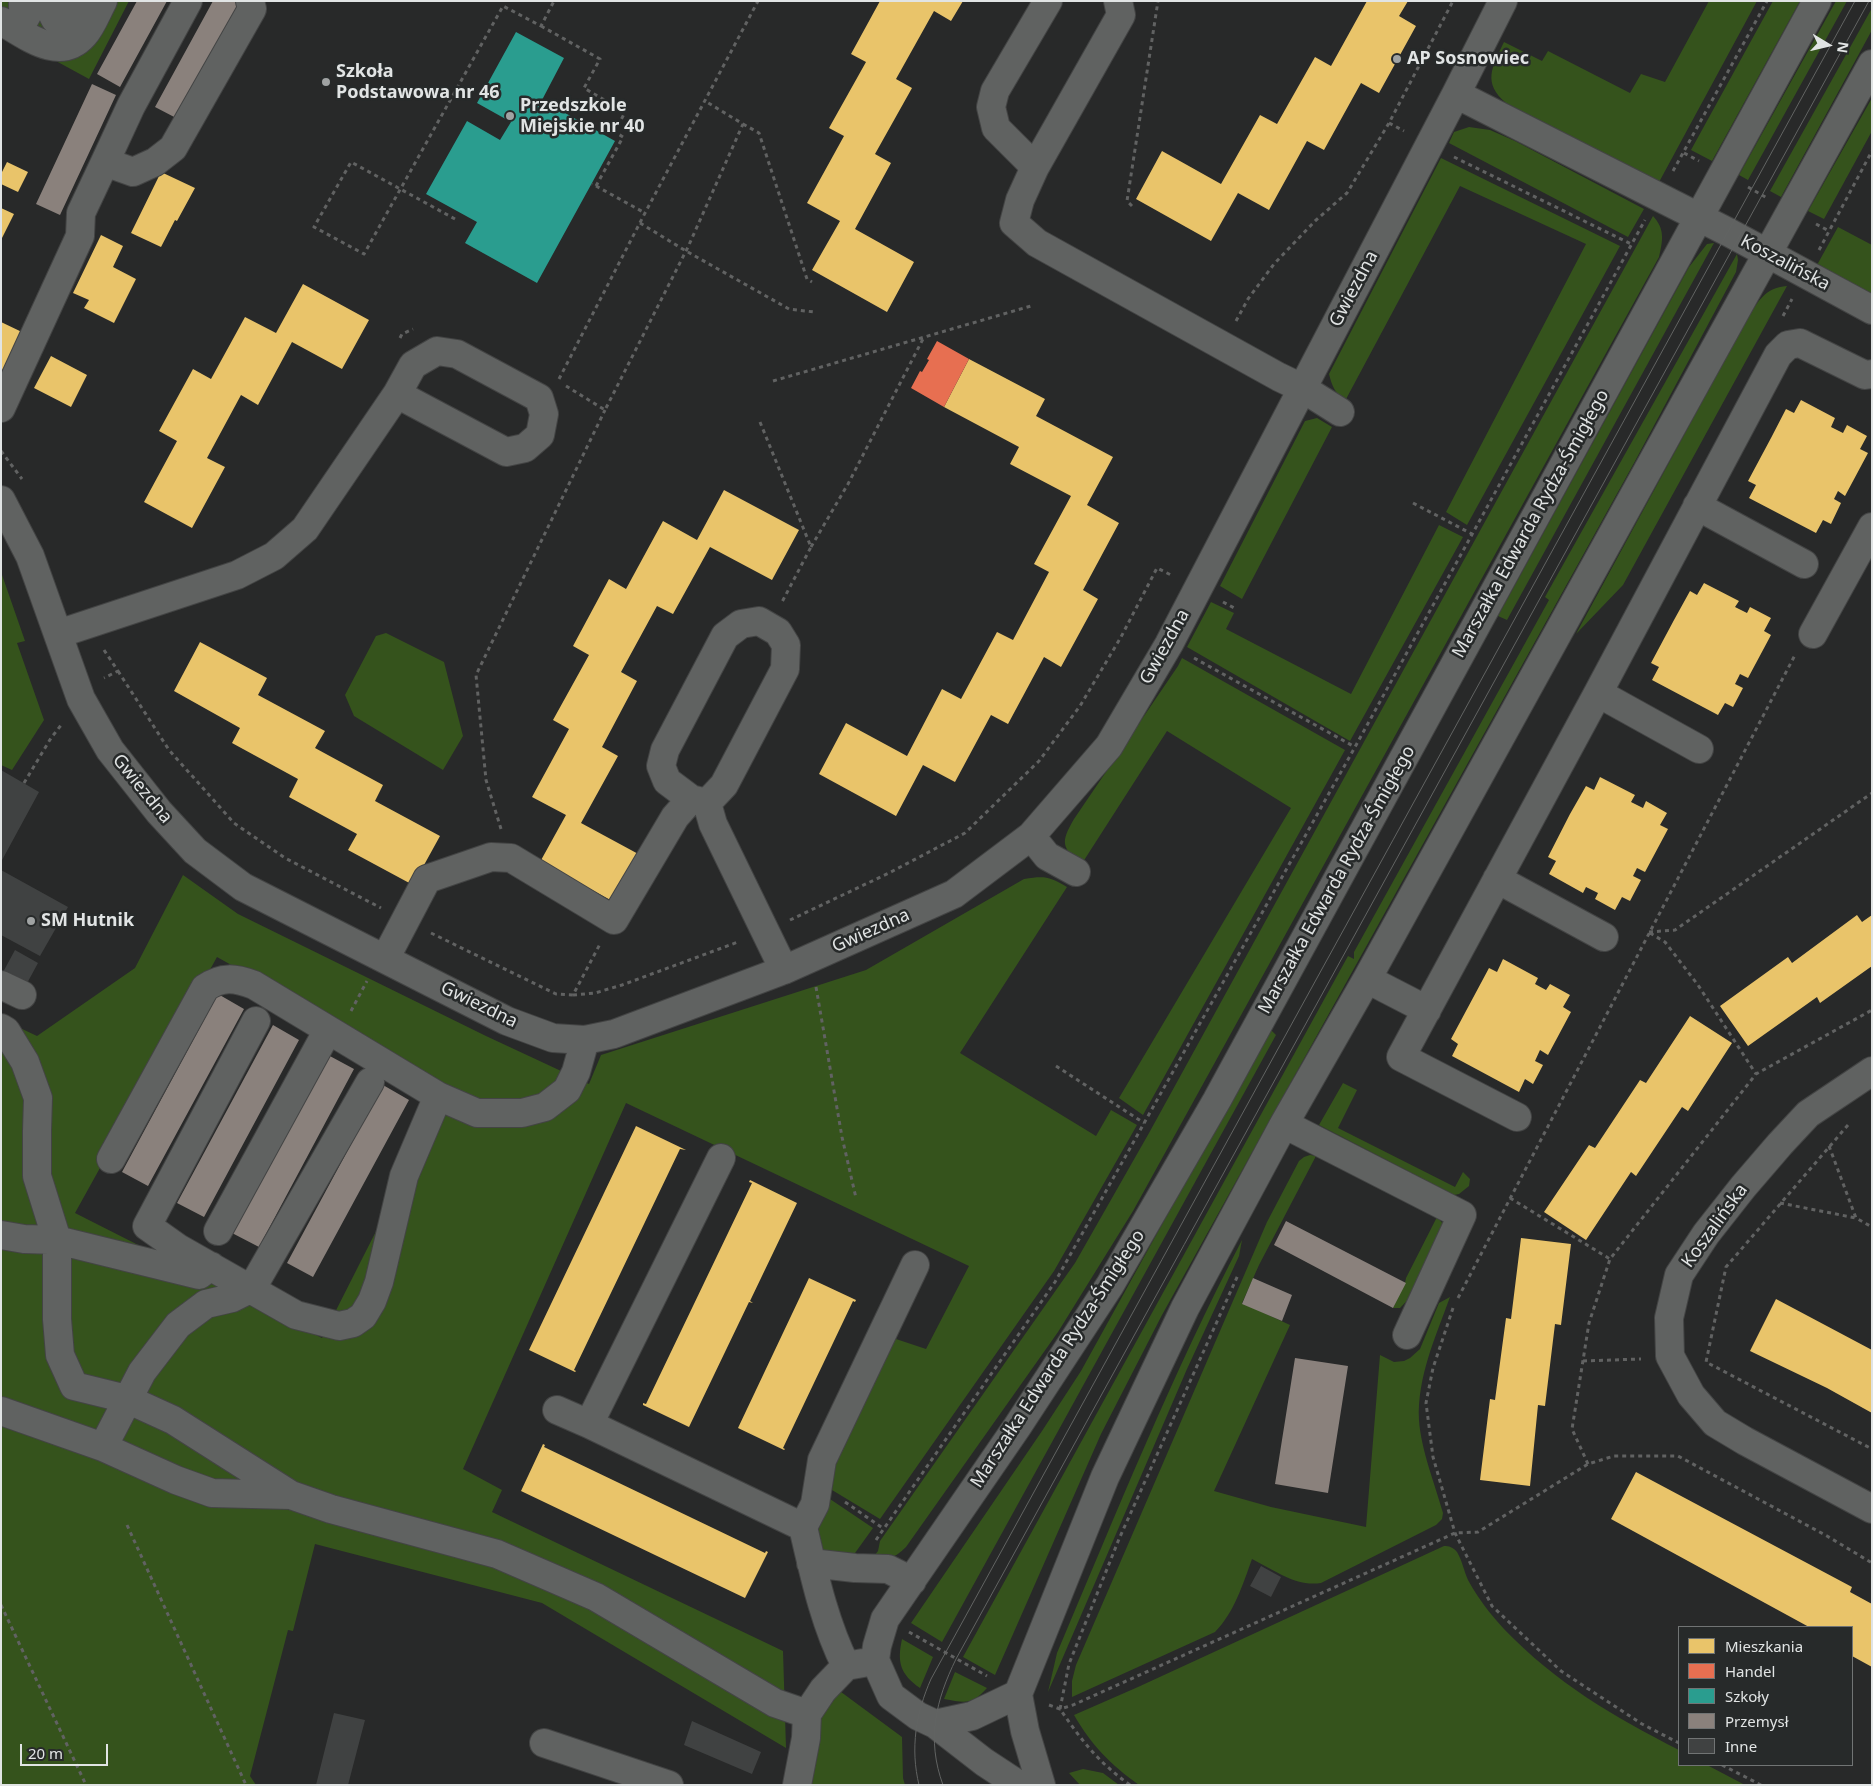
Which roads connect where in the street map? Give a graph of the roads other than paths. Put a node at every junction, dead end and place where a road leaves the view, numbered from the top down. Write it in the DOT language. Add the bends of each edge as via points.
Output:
graph roads {
  1 [pos="103,1"];
  2 [pos="188,1"];
  3 [pos="250,1"];
  4 [pos="1048,1"];
  5 [pos="1118,1"];
  6 [pos="1503,1"];
  7 [pos="1817,1"];
  8 [pos="36,10"];
  9 [pos="1872,64"];
  10 [pos="1456,94"];
  11 [pos="105,162"];
  12 [pos="1035,167"];
  13 [pos="1699,217"];
  14 [pos="1767,254"];
  15 [pos="1872,310"];
  16 [pos="1872,374"];
  17 [pos="1302,388"];
  18 [pos="397,394"];
  19 [pos="1,408"];
  20 [pos="1340,412"];
  21 [pos="1,500"];
  22 [pos="1696,506"];
  23 [pos="1872,527"];
  24 [pos="1804,564"];
  25 [pos="58,634"];
  26 [pos="1813,634"];
  27 [pos="1598,693"];
  28 [pos="1699,749"];
  29 [pos="699,801"];
  30 [pos="1031,836"];
  31 [pos="1076,872"];
  32 [pos="1497,879"];
  33 [pos="1604,937"];
  34 [pos="383,958"];
  35 [pos="795,965"];
  36 [pos="1367,978"];
  37 [pos="1427,1010"];
  38 [pos="256,1021"];
  39 [pos="1,1028"];
  40 [pos="333,1032"];
  41 [pos="585,1040"];
  42 [pos="1872,1071"];
  43 [pos="370,1082"];
  44 [pos="438,1096"];
  45 [pos="1517,1117"];
  46 [pos="1284,1124"];
  47 [pos="111,1158"];
  48 [pos="721,1158"];
  49 [pos="218,1231"];
  50 [pos="1,1235"];
  51 [pos="57,1240"];
  52 [pos="915,1264"];
  53 [pos="211,1266"];
  54 [pos="252,1288"];
  55 [pos="1407,1335"];
  56 [pos="126,1399"];
  57 [pos="557,1410"];
  58 [pos="1,1411"];
  59 [pos="589,1424"];
  60 [pos="102,1448"];
  61 [pos="291,1495"];
  62 [pos="1872,1508"];
  63 [pos="803,1527"];
  64 [pos="812,1563"];
  65 [pos="912,1581"];
  66 [pos="875,1660"];
  67 [pos="846,1666"];
  68 [pos="1018,1694"];
  69 [pos="807,1714"];
  70 [pos="935,1724"];
  71 [pos="544,1742"];
  72 [pos="669,1785"];
  73 [pos="797,1785"];
  74 [pos="1019,1785"];
  75 [pos="1040,1785"];
  1 -- 8 [label="street" via="75,43 53,48 40,43"];
  2 -- 11 [label="street" via="131,106"];
  3 -- 11 [label="street" via="252,8 173,148 155,162 132,172"];
  4 -- 12 [label="street" via="995,91 991,108 996,128"];
  5 -- 12 [label="street" via="1121,14"];
  6 -- 10 [label="street, Gwiezdna"];
  7 -- 13 [label="street, Marszałka Edwarda Rydza-Śmigłego"];
  9 -- 14 [label="street"];
  10 -- 13 [label="street, Koszalińska"];
  10 -- 17 [label="street, Gwiezdna"];
  11 -- 19 [label="street" via="82,213 80,236"];
  12 -- 17 [label="street" via="1014,223 1037,243"];
  13 -- 14 [label="street, Koszalińska"];
  13 -- 65 [label="street, Marszałka Edwarda Rydza-Śmigłego" via="1217,1100 1110,1285"];
  14 -- 15 [label="street, Koszalińska"];
  14 -- 36 [label="street"];
  16 -- 22 [label="street" via="1864,375 1800,343 1788,345 1778,355"];
  17 -- 20 [label="street"];
  17 -- 30 [label="street, Gwiezdna" via="1169,644 1109,746"];
  18 -- 18 [label="street" via="413,365 437,351 457,354 539,398 544,414 540,435 524,448 506,452"];
  18 -- 25 [label="street" via="305,529 274,556 237,575"];
  21 -- 25 [label="street, Gwiezdna" via="30,556"];
  22 -- 24 [label="street"];
  22 -- 27 [label="street"];
  23 -- 26 [label="street"];
  25 -- 34 [label="street, Gwiezdna" via="81,699 110,750 158,812 196,851 243,887"];
  27 -- 28 [label="street"];
  27 -- 32 [label="street"];
  29 -- 29 [label="street" via="724,786 786,669 786,645 778,632 759,621 741,624 725,636 665,750 661,766 667,781"];
  29 -- 34 [label="street" via="675,818 614,920 511,858 492,857 427,879"];
  29 -- 35 [label="street" via="766,932"];
  30 -- 31 [label="street" via="1047,856"];
  30 -- 35 [label="street, Gwiezdna" via="954,894"];
  32 -- 33 [label="street"];
  32 -- 37 [label="street"];
  34 -- 41 [label="street, Gwiezdna" via="507,1021 554,1038"];
  35 -- 41 [label="street, Gwiezdna" via="614,1034"];
  36 -- 37 [label="street"];
  36 -- 46 [label="street"];
  37 -- 45 [label="street" via="1401,1057"];
  38 -- 53 [label="street" via="147,1226"];
  39 -- 51 [label="street" via="25,1062 38,1098 37,1176"];
  40 -- 44 [label="street"];
  40 -- 47 [label="street" via="254,985 240,980 215,981 205,988"];
  40 -- 49 [label="street"];
  41 -- 44 [label="street" via="567,1090 545,1107 522,1113 477,1113"];
  42 -- 62 [label="street, Koszalińska" via="1808,1114 1743,1187 1679,1275 1669,1318 1670,1356 1691,1395 1715,1423"];
  43 -- 54 [label="street"];
  44 -- 54 [label="street" via="404,1176 379,1282 363,1316 340,1326 296,1315"];
  46 -- 55 [label="street" via="1462,1215"];
  46 -- 68 [label="street" via="1185,1308 1105,1477"];
  48 -- 59 [label="street"];
  50 -- 51 [label="street"];
  51 -- 53 [label="street" via="199,1275"];
  51 -- 56 [label="street" via="60,1355 74,1386"];
  52 -- 63 [label="street" via="822,1460 815,1504"];
  53 -- 54 [label="street"];
  54 -- 56 [label="street" via="232,1298 206,1304 178,1325"];
  56 -- 60 [label="street"];
  56 -- 61 [label="street" via="173,1420"];
  57 -- 59 [label="street"];
  58 -- 60 [label="street"];
  59 -- 63 [label="street"];
  60 -- 61 [label="street" via="212,1493"];
  61 -- 69 [label="street" via="497,1554 596,1596 775,1703"];
  63 -- 64 [label="street"];
  64 -- 65 [label="street" via="888,1569"];
  64 -- 67 [label="street" via="834,1642"];
  65 -- 66 [label="street, Marszałka Edwarda Rydza-Śmigłego" via="885,1619"];
  66 -- 67 [label="street"];
  66 -- 70 [label="street" via="890,1696"];
  67 -- 69 [label="street" via="823,1690"];
  68 -- 70 [label="street" via="972,1716"];
  68 -- 75 [label="street"];
  69 -- 73 [label="street"];
  70 -- 74 [label="street"];
  71 -- 72 [label="street"];
}
